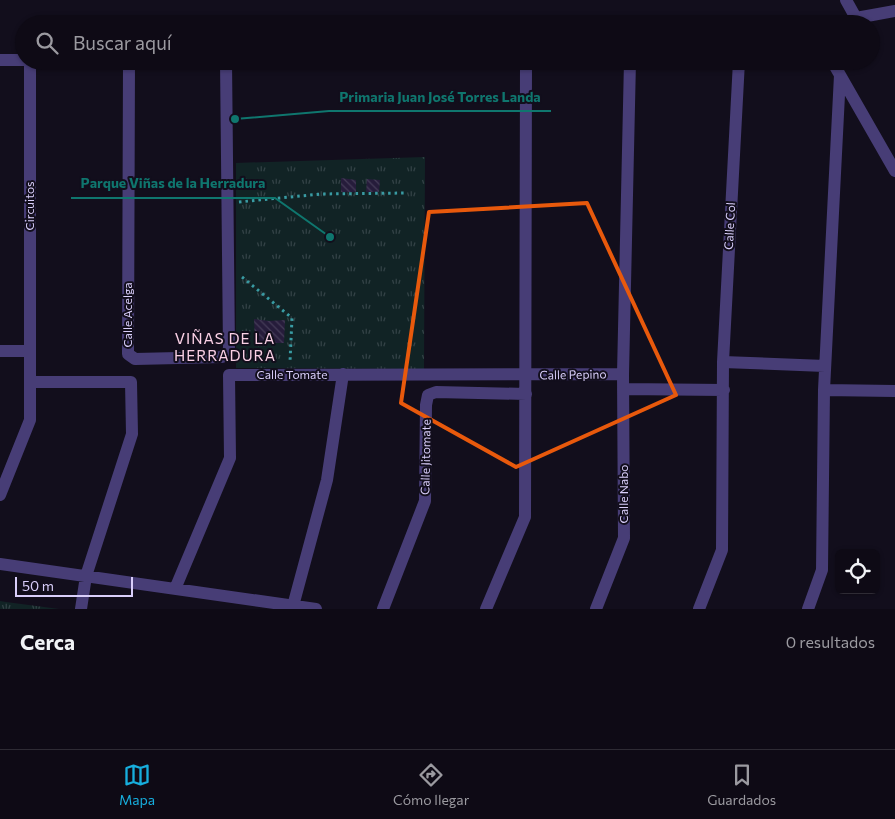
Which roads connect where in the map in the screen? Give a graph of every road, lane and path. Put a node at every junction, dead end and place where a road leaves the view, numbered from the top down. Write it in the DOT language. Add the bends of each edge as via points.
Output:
graph roads {
  1 [pos="846,0"];
  2 [pos="895,11"];
  3 [pos="852,15"];
  4 [pos="879,15"];
  5 [pos="0,60"];
  6 [pos="15,60"];
  7 [pos="30,70"];
  8 [pos="129,70"];
  9 [pos="226,70"];
  10 [pos="526,70"];
  11 [pos="630,70"];
  12 [pos="739,70"];
  13 [pos="837,70"];
  14 [pos="840,75"];
  15 [pos="895,171"];
  16 [pos="406,193"];
  17 [pos="235,202"];
  18 [pos="228,266"];
  19 [pos="0,351"];
  20 [pos="30,351"];
  21 [pos="723,362"];
  22 [pos="825,366"];
  23 [pos="342,374"];
  24 [pos="623,374"];
  25 [pos="289,375"];
  26 [pos="524,375"];
  27 [pos="31,382"];
  28 [pos="623,389"];
  29 [pos="724,390"];
  30 [pos="824,390"];
  31 [pos="895,391"];
  32 [pos="526,394"];
  33 [pos="0,495"];
  34 [pos="0,564"];
  35 [pos="86,576"];
  36 [pos="175,589"];
  37 [pos="294,606"];
  38 [pos="81,609"];
  39 [pos="316,609"];
  40 [pos="383,609"];
  41 [pos="486,609"];
  42 [pos="596,609"];
  43 [pos="699,609"];
  44 [pos="808,609"];
  1 -- 3 [label="street"];
  2 -- 4 [label="street"];
  5 -- 6 [label="street"];
  7 -- 20 [label="street, Circuitos"];
  8 -- 18 [label="street, Calle Acelga" via="128,354 135,359 222,357 228,350"];
  9 -- 18 [label="street, Calle Acelga"];
  10 -- 26 [label="street, Calle Pepino"];
  11 -- 24 [label="street, Calle Pepino"];
  12 -- 21 [label="street, Calle Col"];
  13 -- 14 [label="street"];
  14 -- 15 [label="street"];
  14 -- 22 [label="street"];
  16 -- 17 [label="path" via="321,194"];
  18 -- 25 [label="path" via="292,318"];
  19 -- 20 [label="street"];
  20 -- 27 [label="street, Circuitos"];
  21 -- 22 [label="street"];
  21 -- 29 [label="street, Calle Col"];
  22 -- 30 [label="street"];
  23 -- 25 [label="street, Calle Tomate"];
  23 -- 26 [label="street"];
  23 -- 37 [label="street, Calle Tomate" via="327,480"];
  24 -- 26 [label="street, Calle Pepino"];
  24 -- 28 [label="street, Calle Nabo"];
  25 -- 36 [label="street, Calle Tomate" via="229,375 230,458"];
  26 -- 32 [label="street"];
  27 -- 33 [label="street, Circuitos" via="30,420"];
  27 -- 35 [label="street" via="132,382 132,434"];
  28 -- 29 [label="street"];
  28 -- 42 [label="street, Calle Nabo" via="624,538"];
  29 -- 43 [label="street" via="722,550"];
  30 -- 31 [label="street"];
  30 -- 44 [label="street" via="822,570"];
  32 -- 40 [label="street, Calle Jitomate" via="436,392 428,395 425,501"];
  32 -- 41 [label="street" via="525,517"];
  34 -- 35 [label="street"];
  35 -- 36 [label="street"];
  35 -- 38 [label="street"];
  36 -- 37 [label="street"];
  37 -- 39 [label="street"];
}
